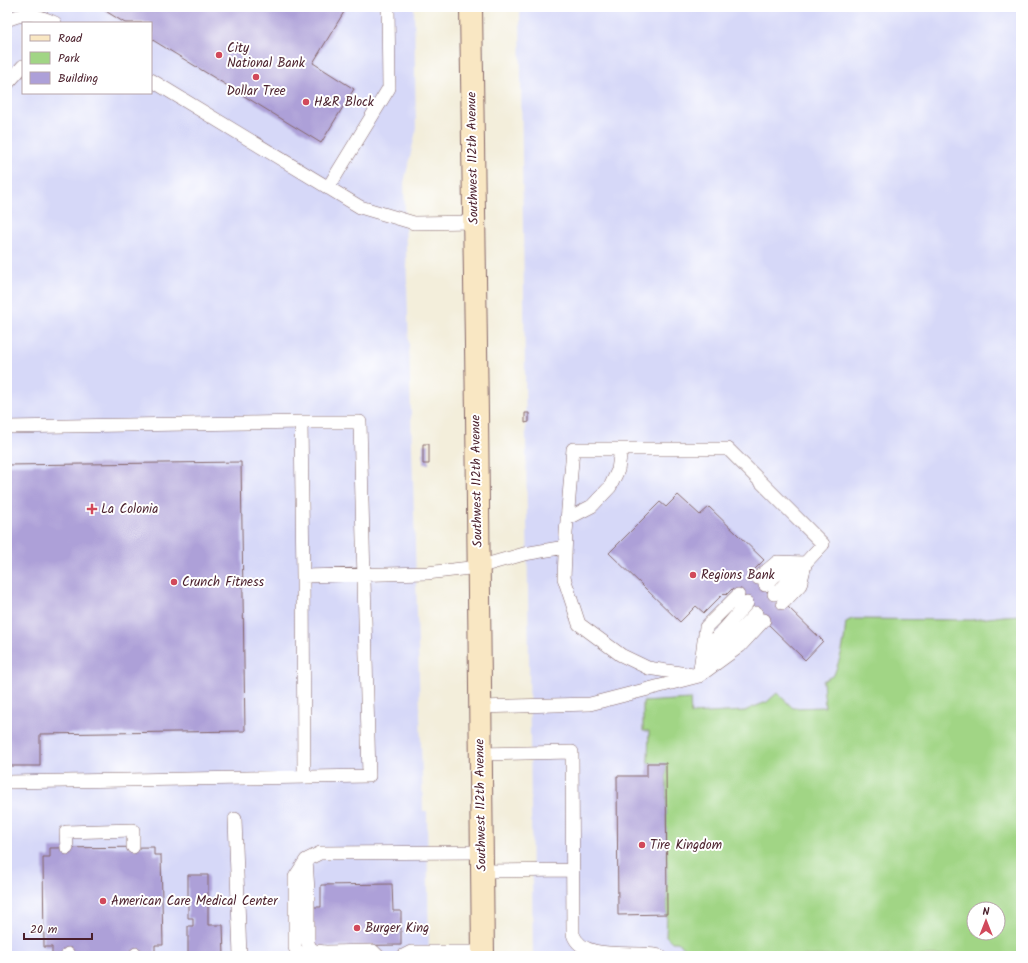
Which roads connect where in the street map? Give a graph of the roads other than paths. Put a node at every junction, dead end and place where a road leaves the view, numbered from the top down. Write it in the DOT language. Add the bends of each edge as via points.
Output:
graph roads {
  1 [pos="388,7"];
  2 [pos="471,7"];
  3 [pos="15,14"];
  4 [pos="52,22"];
  5 [pos="22,67"];
  6 [pos="152,81"];
  7 [pos="7,84"];
  8 [pos="328,188"];
  9 [pos="474,222"];
  10 [pos="301,422"];
  11 [pos="7,427"];
  12 [pos="621,449"];
  13 [pos="567,519"];
  14 [pos="565,546"];
  15 [pos="805,563"];
  16 [pos="478,568"];
  17 [pos="363,575"];
  18 [pos="303,576"];
  19 [pos="742,599"];
  20 [pos="760,616"];
  21 [pos="699,676"];
  22 [pos="480,707"];
  23 [pos="480,754"];
  24 [pos="304,777"];
  25 [pos="7,782"];
  26 [pos="235,820"];
  27 [pos="133,847"];
  28 [pos="67,848"];
  29 [pos="306,860"];
  30 [pos="482,862"];
  31 [pos="573,870"];
  32 [pos="483,954"];
  33 [pos="240,956"];
  34 [pos="302,956"];
  35 [pos="378,956"];
  36 [pos="403,956"];
  37 [pos="660,956"];
  1 -- 8 [label="lane" via="389,88"];
  2 -- 9 [label="main road, Southwest 112th Avenue"];
  3 -- 4 [label="lane" via="34,15"];
  5 -- 7 [label="lane"];
  6 -- 8 [label="lane"];
  8 -- 9 [label="lane" via="360,207 414,223"];
  9 -- 16 [label="main road, Southwest 112th Avenue"];
  10 -- 11 [label="lane"];
  10 -- 17 [label="lane" via="360,422"];
  10 -- 18 [label="lane"];
  12 -- 13 [label="lane" via="618,470 610,487 592,506"];
  12 -- 13 [label="lane" via="573,449"];
  12 -- 15 [label="lane" via="728,449 823,544"];
  13 -- 14 [label="lane"];
  14 -- 16 [label="lane" via="524,554"];
  14 -- 21 [label="lane" via="564,578 578,624 621,655 648,668"];
  15 -- 15 [label="lane" via="783,587 770,590 777,562"];
  16 -- 17 [label="lane"];
  16 -- 22 [label="main road, Southwest 112th Avenue"];
  17 -- 18 [label="lane"];
  17 -- 24 [label="lane" via="369,776"];
  18 -- 24 [label="lane"];
  19 -- 21 [label="lane" via="714,641"];
  20 -- 21 [label="lane"];
  21 -- 22 [label="lane" via="590,704"];
  22 -- 23 [label="main road, Southwest 112th Avenue"];
  23 -- 30 [label="main road, Southwest 112th Avenue"];
  23 -- 31 [label="lane" via="572,752"];
  24 -- 25 [label="lane"];
  26 -- 33 [label="lane"];
  27 -- 28 [label="lane" via="133,830 66,832"];
  29 -- 30 [label="lane" via="320,854"];
  29 -- 34 [label="lane" via="295,877 295,948"];
  29 -- 35 [label="lane" via="310,948 326,952 373,951"];
  30 -- 31 [label="lane"];
  30 -- 32 [label="main road, Southwest 112th Avenue"];
  31 -- 37 [label="lane" via="573,934 580,945 588,951 598,953"];
  32 -- 36 [label="lane" via="411,952"];
}
